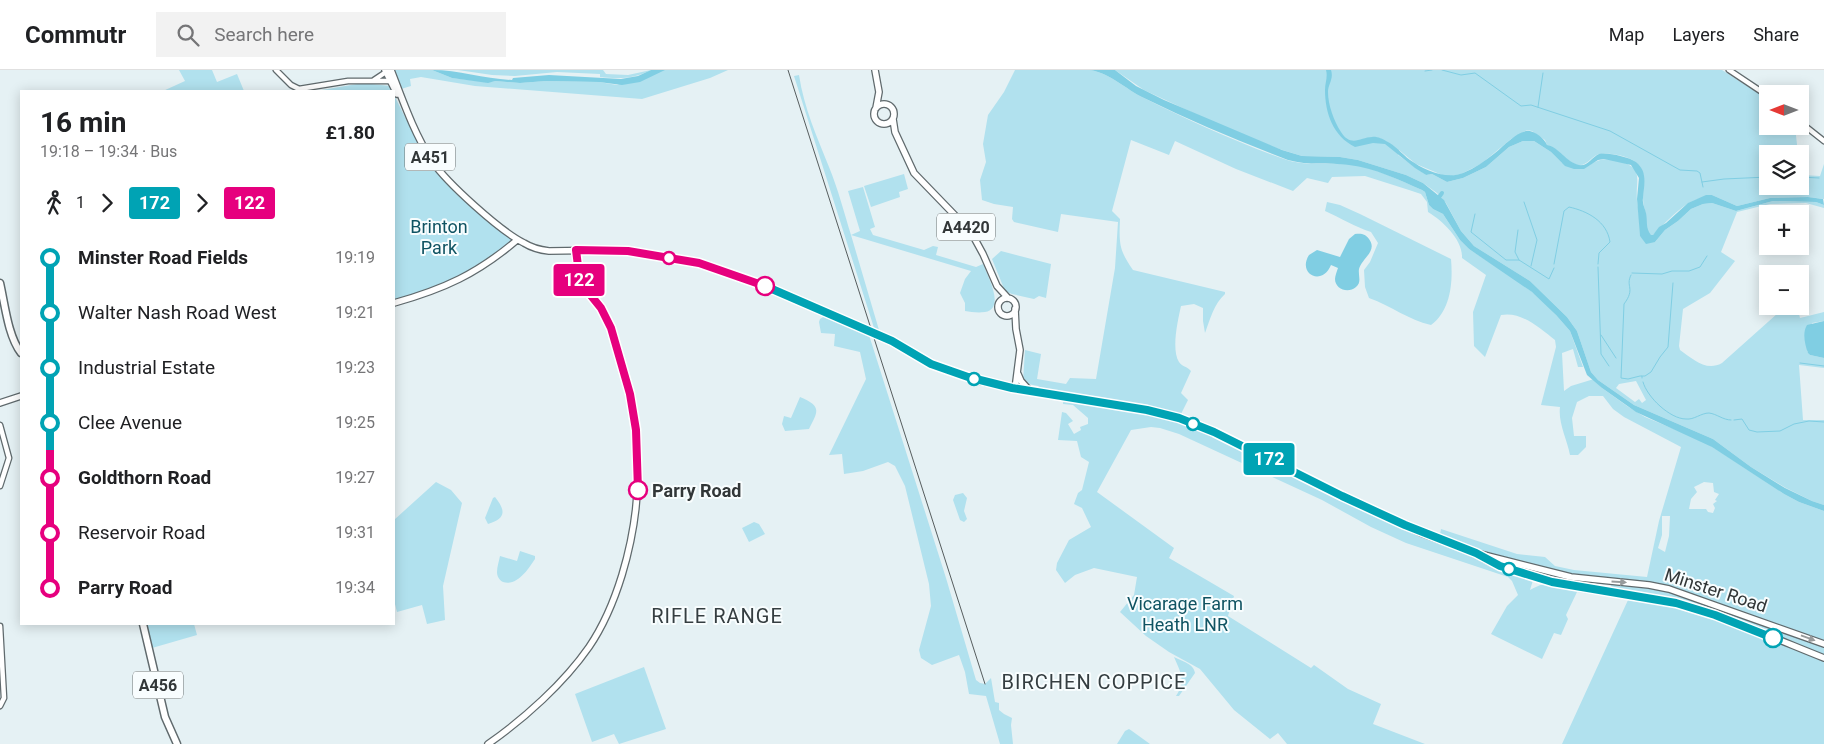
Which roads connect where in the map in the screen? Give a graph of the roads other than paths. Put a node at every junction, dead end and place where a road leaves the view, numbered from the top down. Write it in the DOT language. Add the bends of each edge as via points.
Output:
graph roads {
  1 [pos="276,70"];
  2 [pos="875,70"];
  3 [pos="1729,70"];
  4 [pos="387,71"];
  5 [pos="373,80"];
  6 [pos="392,81"];
  7 [pos="1759,90"];
  8 [pos="878,92"];
  9 [pos="887,104"];
  10 [pos="876,108"];
  11 [pos="893,119"];
  12 [pos="882,123"];
  13 [pos="1809,129"];
  14 [pos="894,132"];
  15 [pos="1824,141"];
  16 [pos="517,240"];
  17 [pos="576,250"];
  18 [pos="0,283"];
  19 [pos="997,286"];
  20 [pos="1008,298"];
  21 [pos="395,303"];
  22 [pos="999,303"];
  23 [pos="1015,309"];
  24 [pos="1007,315"];
  25 [pos="1016,329"];
  26 [pos="20,351"];
  27 [pos="1018,372"];
  28 [pos="1015,389"];
  29 [pos="1030,391"];
  30 [pos="20,396"];
  31 [pos="0,403"];
  32 [pos="0,425"];
  33 [pos="0,486"];
  34 [pos="1476,553"];
  35 [pos="144,625"];
  36 [pos="0,626"];
  37 [pos="1824,644"];
  38 [pos="1824,658"];
  39 [pos="0,706"];
  40 [pos="177,744"];
  41 [pos="488,744"];
  1 -- 5 [label="street" via="299,89"];
  2 -- 8 [label="main road"];
  3 -- 7 [label="street"];
  4 -- 5 [label="street"];
  4 -- 6 [label="main road, A451"];
  5 -- 6 [label="street"];
  6 -- 16 [label="main road, A451" via="432,160 469,200"];
  8 -- 9 [label="main road"];
  8 -- 10 [label="main road"];
  9 -- 10 [label="main road"];
  9 -- 11 [label="main road" via="893,109"];
  10 -- 12 [label="main road" via="875,118"];
  11 -- 12 [label="main road"];
  11 -- 14 [label="main road, A4420"];
  12 -- 14 [label="main road, A4420"];
  13 -- 15 [label="street"];
  14 -- 19 [label="main road, A4420" via="914,173 974,236"];
  16 -- 17 [label="main road, A451" via="539,250"];
  16 -- 21 [label="main road" via="467,276"];
  17 -- 28 [label="main road, A451, bridge" via="628,251 708,265 879,335 931,364 979,381"];
  17 -- 41 [label="main road" via="580,282 601,308 611,328 632,402 638,463 634,529 610,610 590,646 563,680"];
  18 -- 26 [label="highway" via="10,330"];
  19 -- 20 [label="main road, A4420"];
  19 -- 22 [label="main road, A4420"];
  20 -- 22 [label="main road"];
  20 -- 23 [label="main road" via="1014,302"];
  22 -- 24 [label="main road" via="999,311"];
  23 -- 24 [label="main road"];
  23 -- 25 [label="main road"];
  24 -- 25 [label="main road"];
  25 -- 27 [label="main road" via="1020,350"];
  27 -- 28 [label="main road"];
  27 -- 29 [label="main road"];
  28 -- 29 [label="main road, A451"];
  29 -- 34 [label="main road, A451" via="1179,418 1422,533"];
  30 -- 31 [label="main road"];
  32 -- 33 [label="street" via="10,458"];
  34 -- 37 [label="main road, Minster Road / A451, one-way" via="1579,578 1670,589"];
  34 -- 38 [label="main road, Minster Road / A451" via="1500,566 1552,582 1689,607"];
  35 -- 40 [label="highway, A456" via="165,717"];
  36 -- 39 [label="street" via="4,698"];
}
